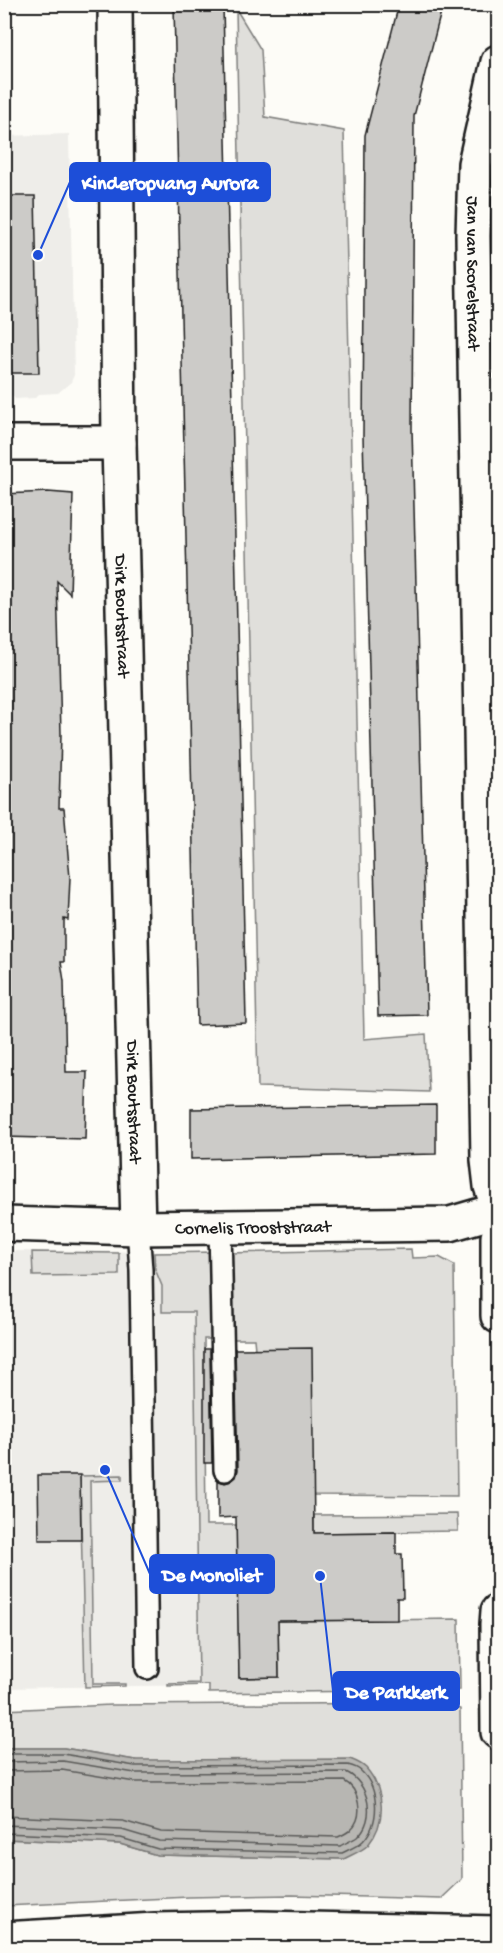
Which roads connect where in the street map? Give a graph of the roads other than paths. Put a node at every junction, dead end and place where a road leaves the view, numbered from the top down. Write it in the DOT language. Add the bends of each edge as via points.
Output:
graph roads {
  1 [pos="115,4"];
  2 [pos="498,62"];
  3 [pos="119,442"];
  4 [pos="4,443"];
  5 [pos="498,1208"];
  6 [pos="4,1224"];
  7 [pos="220,1226"];
  8 [pos="138,1228"];
  9 [pos="498,1237"];
  10 [pos="498,1316"];
  11 [pos="225,1470"];
  12 [pos="498,1611"];
  13 [pos="147,1668"];
  14 [pos="498,1732"];
  15 [pos="498,1933"];
  16 [pos="4,1939"];
  17 [pos="82,1941"];
  1 -- 3 [label="street, Dirk Boutsstraat"];
  2 -- 5 [label="street, Jan van Scorelstraat" via="475,164 473,236 488,1160"];
  3 -- 4 [label="street"];
  3 -- 8 [label="street, Dirk Boutsstraat"];
  5 -- 7 [label="street, Cornelis Trooststraat" via="450,1224"];
  6 -- 8 [label="street, Cornelis Trooststraat"];
  7 -- 8 [label="street, Cornelis Trooststraat"];
  7 -- 11 [label="lane"];
  8 -- 13 [label="lane"];
  9 -- 10 [label="street"];
  12 -- 14 [label="street"];
  15 -- 17 [label="street" via="155,1930"];
  16 -- 17 [label="street"];
}
